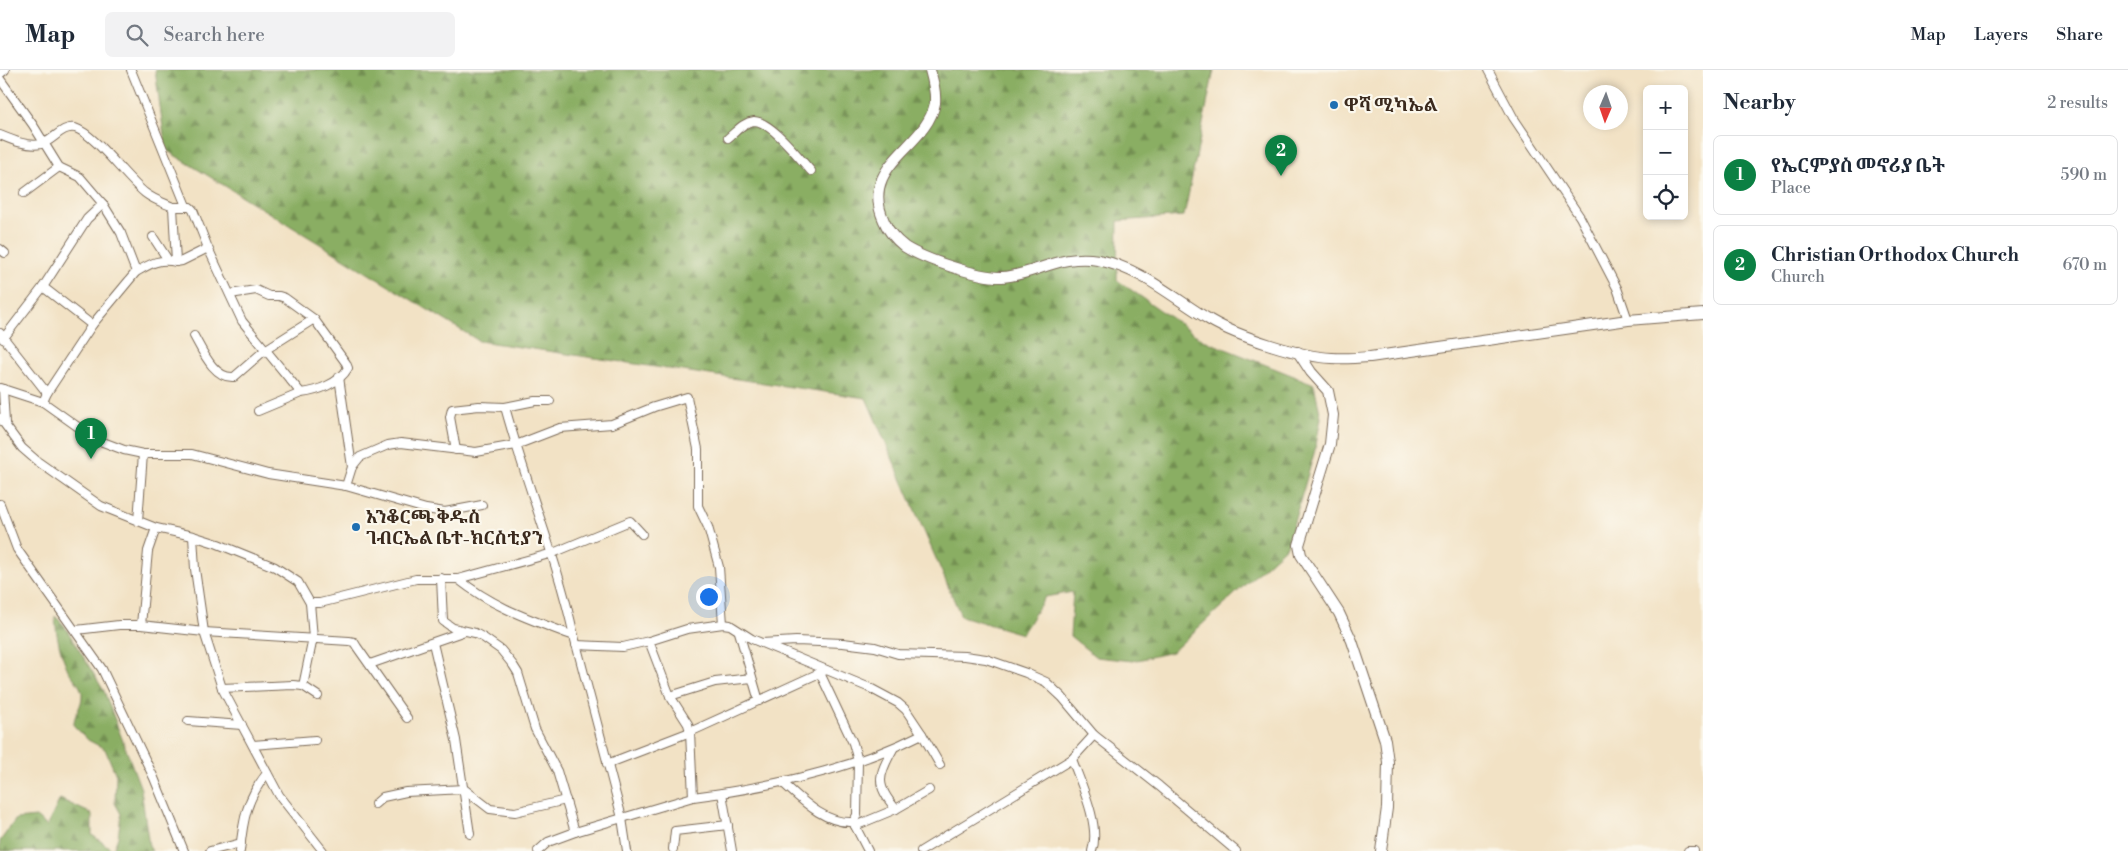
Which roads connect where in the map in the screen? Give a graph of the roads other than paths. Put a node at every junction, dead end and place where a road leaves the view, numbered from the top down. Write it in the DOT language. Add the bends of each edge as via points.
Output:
graph roads {
  1 [pos="5,70"];
  2 [pos="131,70"];
  3 [pos="930,70"];
  4 [pos="1488,70"];
  5 [pos="0,74"];
  6 [pos="0,80"];
  7 [pos="0,135"];
  8 [pos="728,138"];
  9 [pos="43,144"];
  10 [pos="59,167"];
  11 [pos="811,171"];
  12 [pos="24,193"];
  13 [pos="103,204"];
  14 [pos="186,206"];
  15 [pos="173,207"];
  16 [pos="153,237"];
  17 [pos="208,248"];
  18 [pos="172,261"];
  19 [pos="136,272"];
  20 [pos="43,287"];
  21 [pos="230,294"];
  22 [pos="1703,314"];
  23 [pos="314,319"];
  24 [pos="1628,320"];
  25 [pos="92,325"];
  26 [pos="2,336"];
  27 [pos="194,336"];
  28 [pos="265,350"];
  29 [pos="1298,352"];
  30 [pos="340,377"];
  31 [pos="2,389"];
  32 [pos="47,393"];
  33 [pos="301,394"];
  34 [pos="550,401"];
  35 [pos="43,402"];
  36 [pos="505,406"];
  37 [pos="258,411"];
  38 [pos="3,420"];
  39 [pos="516,445"];
  40 [pos="456,450"];
  41 [pos="143,454"];
  42 [pos="352,467"];
  43 [pos="346,486"];
  44 [pos="0,504"];
  45 [pos="482,505"];
  46 [pos="138,521"];
  47 [pos="156,528"];
  48 [pos="642,534"];
  49 [pos="193,536"];
  50 [pos="553,553"];
  51 [pos="441,578"];
  52 [pos="458,579"];
  53 [pos="310,604"];
  54 [pos="723,624"];
  55 [pos="142,625"];
  56 [pos="76,630"];
  57 [pos="465,631"];
  58 [pos="204,632"];
  59 [pos="739,632"];
  60 [pos="574,636"];
  61 [pos="313,638"];
  62 [pos="649,641"];
  63 [pos="433,643"];
  64 [pos="762,644"];
  65 [pos="576,645"];
  66 [pos="370,664"];
  67 [pos="823,671"];
  68 [pos="752,678"];
  69 [pos="303,686"];
  70 [pos="222,688"];
  71 [pos="318,696"];
  72 [pos="670,696"];
  73 [pos="760,701"];
  74 [pos="407,718"];
  75 [pos="188,721"];
  76 [pos="242,725"];
  77 [pos="690,732"];
  78 [pos="922,734"];
  79 [pos="1094,735"];
  80 [pos="315,740"];
  81 [pos="253,745"];
  82 [pos="893,749"];
  83 [pos="1072,759"];
  84 [pos="858,761"];
  85 [pos="607,764"];
  86 [pos="940,765"];
  87 [pos="267,773"];
  88 [pos="783,783"];
  89 [pos="464,789"];
  90 [pos="929,790"];
  91 [pos="722,793"];
  92 [pos="693,798"];
  93 [pos="566,800"];
  94 [pos="375,804"];
  95 [pos="896,809"];
  96 [pos="622,818"];
  97 [pos="854,824"];
  98 [pos="728,826"];
  99 [pos="575,832"];
  100 [pos="470,834"];
  101 [pos="240,847"];
  102 [pos="673,849"];
  103 [pos="184,851"];
  104 [pos="210,851"];
  105 [pos="323,851"];
  106 [pos="538,851"];
  107 [pos="627,851"];
  108 [pos="732,851"];
  109 [pos="868,851"];
  110 [pos="921,851"];
  111 [pos="1092,851"];
  112 [pos="1236,851"];
  113 [pos="1381,851"];
  114 [pos="1688,851"];
  115 [pos="1694,851"];
  1 -- 5 [label="street"];
  2 -- 14 [label="street"];
  3 -- 29 [label="main road" via="935,102 932,114 884,172 880,186 883,220 904,246 987,276 1002,277 1077,259 1121,265 1230,331"];
  4 -- 24 [label="street" via="1513,116 1580,217 1617,288"];
  6 -- 9 [label="street"];
  7 -- 9 [label="street" via="19,142"];
  8 -- 11 [label="street" via="744,124 755,121 764,124"];
  9 -- 10 [label="street"];
  9 -- 15 [label="street" via="65,130 73,128 82,132 145,194"];
  10 -- 12 [label="street"];
  10 -- 13 [label="street" via="80,177"];
  13 -- 19 [label="street" via="121,233"];
  13 -- 20 [label="street" via="87,219"];
  14 -- 15 [label="street"];
  14 -- 17 [label="street" via="193,210"];
  15 -- 18 [label="street"];
  16 -- 18 [label="street"];
  17 -- 18 [label="street" via="182,261"];
  17 -- 21 [label="street"];
  18 -- 19 [label="street" via="155,261"];
  19 -- 25 [label="street"];
  20 -- 25 [label="street"];
  20 -- 26 [label="street"];
  21 -- 23 [label="street" via="256,290 269,296 279,296"];
  21 -- 28 [label="street" via="242,321"];
  22 -- 24 [label="main road"];
  23 -- 28 [label="street"];
  23 -- 30 [label="street" via="346,362 348,368"];
  24 -- 29 [label="main road" via="1370,357 1330,358"];
  25 -- 32 [label="street"];
  26 -- 32 [label="street"];
  27 -- 28 [label="street" via="207,360 227,378 234,377"];
  28 -- 33 [label="street"];
  29 -- 113 [label="main road" via="1328,390 1333,415 1330,444 1299,545 1301,555 1339,613 1352,641 1385,740 1387,808"];
  30 -- 33 [label="street" via="325,387"];
  30 -- 42 [label="street"];
  31 -- 35 [label="street"];
  31 -- 38 [label="street"];
  32 -- 35 [label="street"];
  33 -- 37 [label="street"];
  34 -- 36 [label="street"];
  35 -- 41 [label="street" via="95,439"];
  36 -- 39 [label="street"];
  36 -- 40 [label="street" via="452,409 450,417"];
  38 -- 46 [label="street" via="22,448 36,461 101,506"];
  39 -- 40 [label="street" via="476,452"];
  39 -- 50 [label="street"];
  39 -- 54 [label="street" via="560,428 612,424 687,397 698,449 698,506 708,527 718,568"];
  40 -- 42 [label="street" via="401,443 388,445 360,457"];
  41 -- 43 [label="street" via="192,454 268,474"];
  41 -- 46 [label="street"];
  42 -- 43 [label="street"];
  43 -- 45 [label="street" via="436,511 458,511"];
  44 -- 56 [label="street" via="18,549"];
  46 -- 47 [label="street"];
  47 -- 49 [label="street"];
  47 -- 55 [label="street" via="148,551"];
  48 -- 50 [label="street" via="630,521"];
  49 -- 53 [label="street" via="287,573 298,582"];
  49 -- 58 [label="street"];
  50 -- 52 [label="street"];
  50 -- 60 [label="street"];
  51 -- 52 [label="street"];
  51 -- 53 [label="street" via="395,583"];
  51 -- 57 [label="street" via="443,622"];
  52 -- 60 [label="street" via="503,610"];
  53 -- 61 [label="street"];
  54 -- 59 [label="street"];
  54 -- 62 [label="street" via="687,629"];
  55 -- 56 [label="street"];
  55 -- 58 [label="street"];
  56 -- 103 [label="street" via="110,686"];
  57 -- 63 [label="street"];
  57 -- 93 [label="street" via="475,633 501,650 518,673 535,729 557,771"];
  58 -- 61 [label="street"];
  58 -- 70 [label="street"];
  59 -- 64 [label="street"];
  59 -- 68 [label="street"];
  60 -- 65 [label="street"];
  61 -- 66 [label="street" via="354,642"];
  61 -- 69 [label="street"];
  62 -- 65 [label="street" via="623,647"];
  62 -- 72 [label="street"];
  63 -- 66 [label="street"];
  63 -- 89 [label="street"];
  64 -- 67 [label="street"];
  64 -- 79 [label="street" via="796,641 843,643 898,654 986,659 1046,682"];
  65 -- 85 [label="street"];
  66 -- 74 [label="street"];
  67 -- 73 [label="street"];
  67 -- 78 [label="street" via="870,688 898,703"];
  67 -- 84 [label="street"];
  68 -- 72 [label="street" via="716,682"];
  68 -- 73 [label="street"];
  69 -- 70 [label="street" via="277,684"];
  69 -- 71 [label="street"];
  70 -- 76 [label="street"];
  72 -- 77 [label="street"];
  73 -- 77 [label="street"];
  75 -- 76 [label="street"];
  76 -- 81 [label="street"];
  77 -- 85 [label="street"];
  77 -- 92 [label="street"];
  78 -- 82 [label="street"];
  78 -- 86 [label="street"];
  79 -- 83 [label="street"];
  79 -- 112 [label="street"];
  80 -- 81 [label="street"];
  81 -- 87 [label="street"];
  82 -- 84 [label="street"];
  82 -- 95 [label="street" via="882,769 880,781 882,791"];
  83 -- 110 [label="street"];
  83 -- 111 [label="street" via="1096,834"];
  84 -- 88 [label="street"];
  84 -- 97 [label="street"];
  85 -- 96 [label="street"];
  87 -- 101 [label="street" via="253,790 247,806"];
  87 -- 105 [label="street" via="290,811"];
  88 -- 91 [label="street"];
  88 -- 97 [label="street" via="817,811"];
  89 -- 93 [label="street" via="490,809 514,812"];
  89 -- 94 [label="street" via="406,792 384,797"];
  89 -- 100 [label="street"];
  90 -- 95 [label="street"];
  91 -- 92 [label="street"];
  91 -- 98 [label="street"];
  92 -- 96 [label="street"];
  93 -- 99 [label="street"];
  95 -- 97 [label="street"];
  96 -- 99 [label="street"];
  96 -- 107 [label="street"];
  97 -- 109 [label="street"];
  98 -- 102 [label="street" via="674,831"];
  98 -- 108 [label="street"];
  99 -- 106 [label="street" via="548,842"];
  101 -- 104 [label="street"];
  114 -- 115 [label="street"];
}
